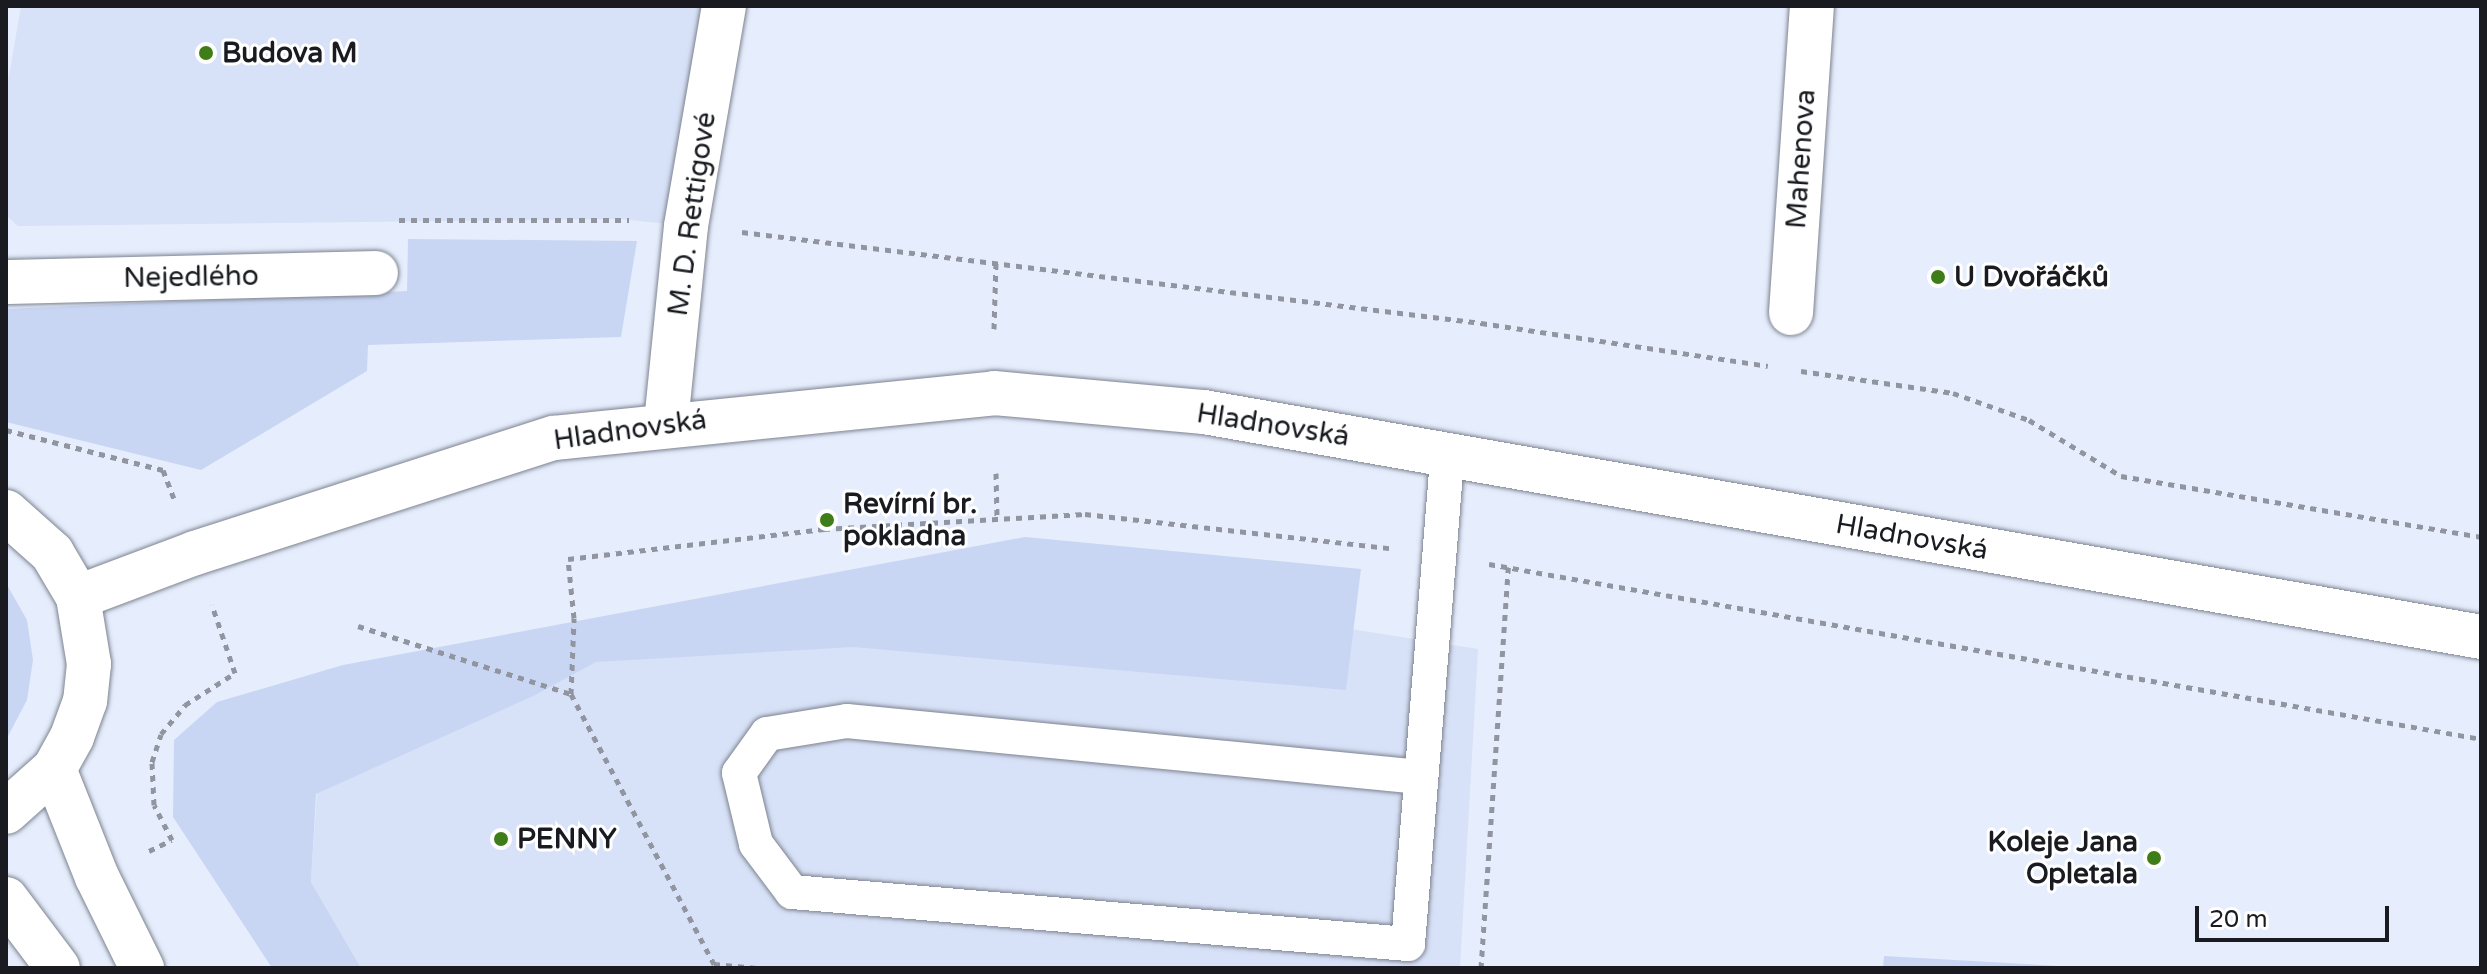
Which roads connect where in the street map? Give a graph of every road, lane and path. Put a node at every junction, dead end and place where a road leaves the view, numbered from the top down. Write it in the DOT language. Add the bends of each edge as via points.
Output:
graph roads {
  1 [pos="724,6"];
  2 [pos="1812,6"];
  3 [pos="394,220"];
  4 [pos="686,226"];
  5 [pos="996,262"];
  6 [pos="376,273"];
  7 [pos="6,282"];
  8 [pos="1791,313"];
  9 [pos="994,329"];
  10 [pos="666,423"];
  11 [pos="1447,455"];
  12 [pos="996,473"];
  13 [pos="6,512"];
  14 [pos="997,517"];
  15 [pos="2481,537"];
  16 [pos="1436,554"];
  17 [pos="1508,567"];
  18 [pos="78,597"];
  19 [pos="358,626"];
  20 [pos="2481,637"];
  21 [pos="571,694"];
  22 [pos="2481,739"];
  23 [pos="54,769"];
  24 [pos="1420,777"];
  25 [pos="6,812"];
  26 [pos="6,899"];
  27 [pos="58,968"];
  28 [pos="142,968"];
  29 [pos="757,968"];
  30 [pos="1481,968"];
  1 -- 4 [label="street, M. D. Rettigové"];
  2 -- 8 [label="street, Mahenova"];
  3 -- 4 [label="path" via="622,219"];
  4 -- 5 [label="path"];
  4 -- 10 [label="street, M. D. Rettigové"];
  5 -- 9 [label="path"];
  5 -- 15 [label="path" via="1481,323 1953,393 2029,420 2121,476"];
  6 -- 7 [label="street, Nejedlého"];
  10 -- 11 [label="street, Hladnovská" via="994,393 1204,412"];
  10 -- 18 [label="street, Hladnovská" via="554,438 195,553"];
  11 -- 16 [label="lane"];
  11 -- 20 [label="street, Hladnovská"];
  12 -- 14 [label="path"];
  13 -- 18 [label="street" via="52,553"];
  14 -- 16 [label="path" via="1085,514"];
  14 -- 21 [label="path" via="824,529 568,559 574,618"];
  16 -- 17 [label="path"];
  16 -- 24 [label="lane"];
  17 -- 22 [label="path"];
  17 -- 30 [label="path"];
  18 -- 23 [label="street" via="89,664 85,701"];
  19 -- 21 [label="path"];
  21 -- 29 [label="path" via="714,964"];
  23 -- 25 [label="street"];
  23 -- 28 [label="street" via="97,877"];
  24 -- 24 [label="lane" via="847,721 767,734 739,773 756,844 792,892 1408,944"];
  26 -- 27 [label="street"];
}
